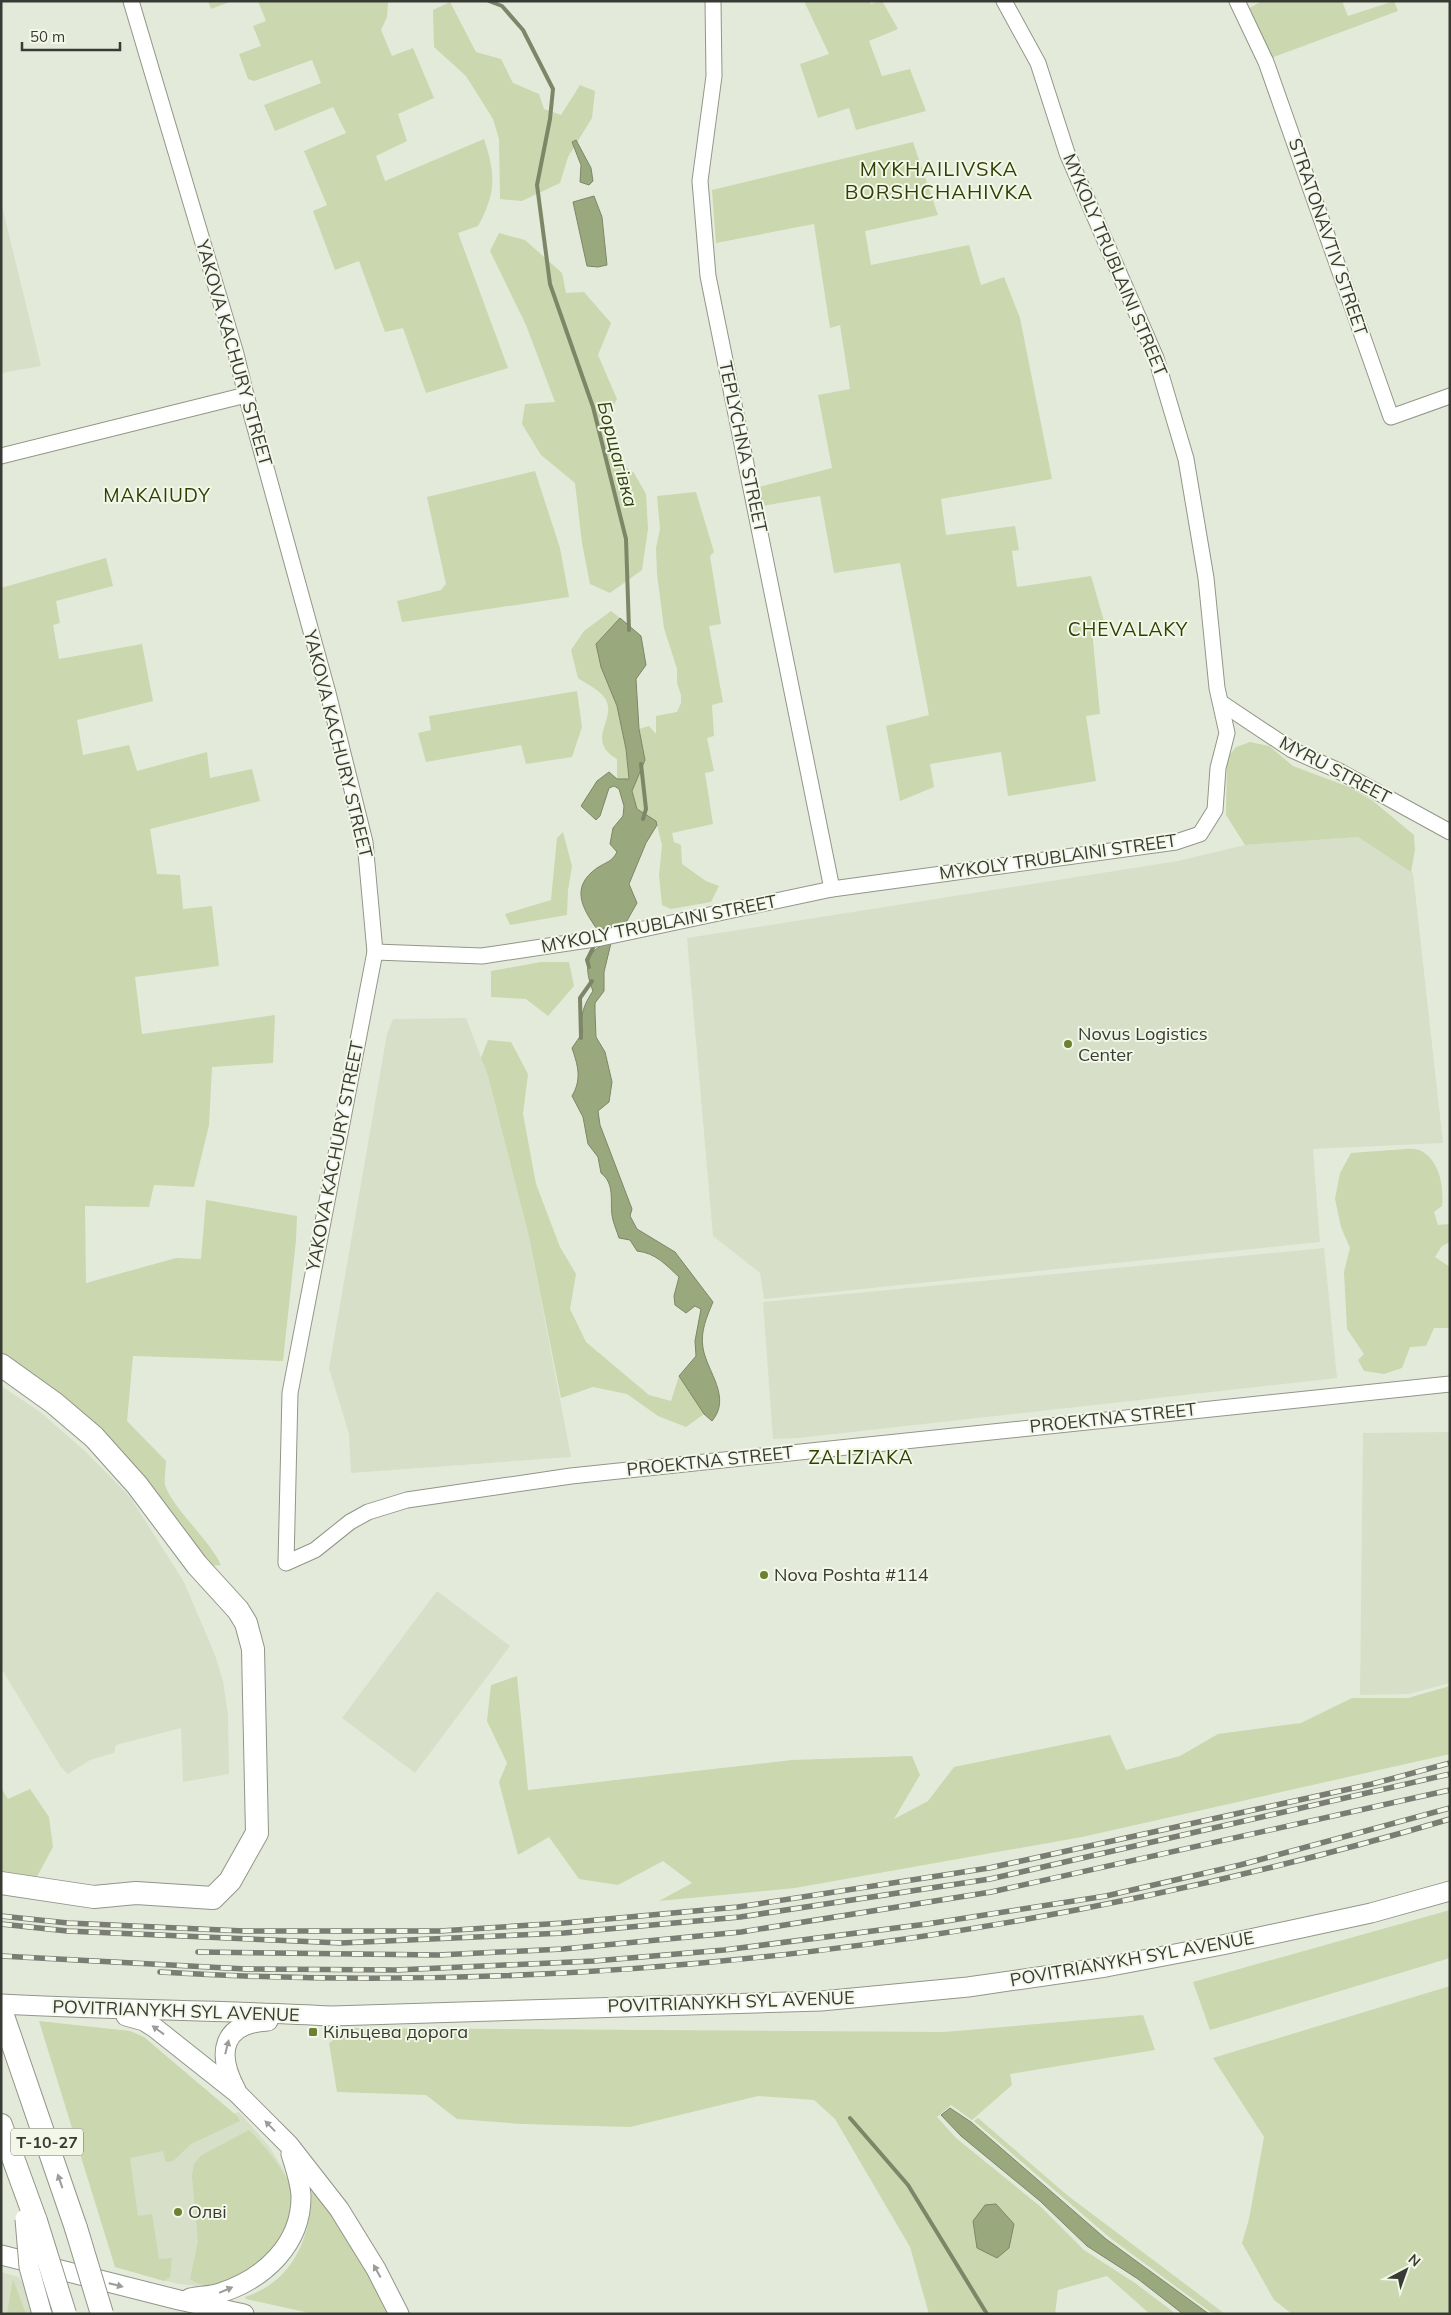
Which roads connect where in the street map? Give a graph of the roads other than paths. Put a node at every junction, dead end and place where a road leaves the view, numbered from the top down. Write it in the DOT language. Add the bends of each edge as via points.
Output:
graph roads {
  1 [pos="131,1"];
  2 [pos="713,1"];
  3 [pos="1004,1"];
  4 [pos="1237,1"];
  5 [pos="246,396"];
  6 [pos="1450,396"];
  7 [pos="1,456"];
  8 [pos="1222,704"];
  9 [pos="1450,832"];
  10 [pos="832,889"];
  11 [pos="375,952"];
  12 [pos="1,1365"];
  13 [pos="1450,1384"];
  14 [pos="286,1563"];
  15 [pos="1,1883"];
  16 [pos="1450,1891"];
  17 [pos="1,2004"];
  18 [pos="1,2010"];
  19 [pos="105,2010"];
  20 [pos="332,2016"];
  21 [pos="237,2092"];
  22 [pos="1,2125"];
  23 [pos="289,2145"];
  24 [pos="30,2220"];
  25 [pos="1,2255"];
  26 [pos="179,2300"];
  27 [pos="42,2314"];
  28 [pos="65,2314"];
  29 [pos="102,2314"];
  30 [pos="244,2314"];
  31 [pos="399,2314"];
  1 -- 5 [label="street, YAKOVA KACHURY STREET"];
  2 -- 10 [label="street, TEPLYCHNA STREET" via="714,76 700,181 708,276"];
  3 -- 8 [label="street, MYKOLY TRUBLAINI STREET" via="1038,64 1067,153 1156,358 1186,459 1206,578 1217,688"];
  4 -- 6 [label="street, STRATONAVTIV STREET" via="1266,62 1392,417"];
  5 -- 7 [label="street"];
  5 -- 11 [label="street, YAKOVA KACHURY STREET" via="328,693 365,842"];
  8 -- 9 [label="street, MYRU STREET" via="1292,750 1337,770"];
  8 -- 10 [label="street, MYKOLY TRUBLAINI STREET" via="1227,733 1218,768 1215,810 1200,834 1176,842"];
  10 -- 11 [label="street, MYKOLY TRUBLAINI STREET" via="595,939 482,956"];
  11 -- 14 [label="street, YAKOVA KACHURY STREET" via="290,1393"];
  12 -- 15 [label="highway" via="54,1402 94,1437 138,1485 197,1565 246,1623 253,1649 257,1833 230,1881 213,1898 136,1892 94,1897"];
  13 -- 14 [label="street, PROEKTNA STREET" via="571,1476 407,1500 356,1518 315,1550"];
  16 -- 20 [label="main road, POVITRIANYKH SYL AVENUE" via="1371,1913 1222,1945 1106,1967 968,1987 821,2001"];
  17 -- 19 [label="main road, POVITRIANYKH SYL AVENUE"];
  29 -- 18 [label="highway, Т-10-27, one-way, bridge"];
  19 -- 20 [label="main road, POVITRIANYKH SYL AVENUE"];
  21 -- 19 [label="main road, one-way" via="144,2021"];
  21 -- 20 [label="main road, one-way" via="228,2076 225,2053 230,2036 237,2028 259,2022"];
  23 -- 21 [label="main road, one-way"];
  22 -- 24 [label="highway, Т-10-27" via="26,2192"];
  26 -- 23 [label="main road, one-way" via="220,2293 257,2276 281,2254 296,2226 301,2197"];
  31 -- 23 [label="main road, one-way" via="339,2209"];
  24 -- 27 [label="main road, bridge" via="29,2268"];
  24 -- 28 [label="highway, Т-10-27, bridge"];
  25 -- 26 [label="main road, one-way"];
  26 -- 30 [label="main road"];
}
